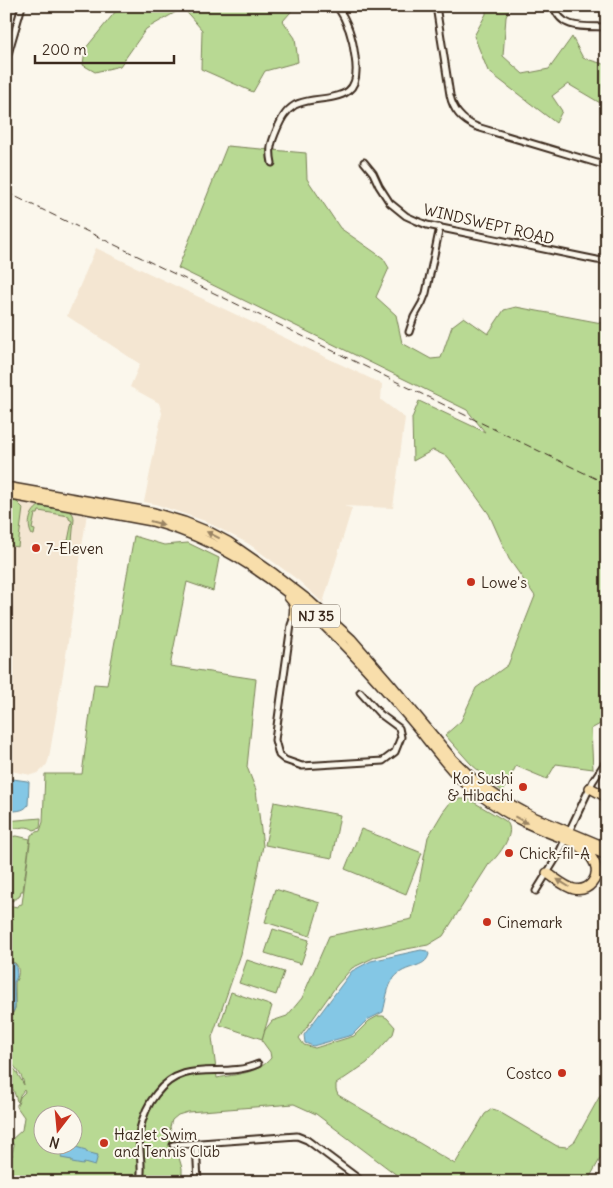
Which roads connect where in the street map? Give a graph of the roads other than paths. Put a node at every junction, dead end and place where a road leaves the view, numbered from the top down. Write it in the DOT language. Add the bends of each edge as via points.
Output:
graph roads {
  1 [pos="22,6"];
  2 [pos="337,6"];
  3 [pos="436,6"];
  4 [pos="554,6"];
  5 [pos="607,27"];
  6 [pos="6,61"];
  7 [pos="364,162"];
  8 [pos="272,163"];
  9 [pos="607,166"];
  10 [pos="440,227"];
  11 [pos="607,261"];
  12 [pos="409,332"];
  13 [pos="6,487"];
  14 [pos="6,494"];
  15 [pos="277,584"];
  16 [pos="294,617"];
  17 [pos="323,623"];
  18 [pos="360,692"];
  19 [pos="607,760"];
  20 [pos="590,788"];
  21 [pos="607,797"];
  22 [pos="569,838"];
  23 [pos="607,848"];
  24 [pos="607,855"];
  25 [pos="547,873"];
  26 [pos="536,891"];
  27 [pos="258,1064"];
  28 [pos="196,1143"];
  29 [pos="173,1145"];
  30 [pos="140,1182"];
  31 [pos="198,1182"];
  32 [pos="363,1182"];
  1 -- 6 [label="street"];
  2 -- 8 [label="street" via="352,38 356,80 350,89 336,97 302,102 287,111 271,145"];
  3 -- 9 [label="street" via="451,99 461,117 471,125"];
  4 -- 5 [label="street" via="570,25"];
  7 -- 10 [label="street, WINDSWEPT ROAD" via="384,195 397,209 417,221"];
  10 -- 11 [label="street, WINDSWEPT ROAD"];
  10 -- 12 [label="street" via="426,293"];
  22 -- 13 [label="highway, NJ 35, one-way" via="476,782 453,760 351,639 309,600 228,542 184,522 154,513"];
  14 -- 15 [label="highway, NJ 35, one-way" via="169,526 238,557"];
  15 -- 16 [label="highway" via="293,602"];
  15 -- 17 [label="highway, NJ 35"];
  16 -- 17 [label="highway" via="303,613"];
  16 -- 18 [label="street" via="290,625 275,740 280,755 302,766 383,761 395,752 401,737 399,728 380,714"];
  17 -- 22 [label="highway, NJ 35, one-way" via="461,779 502,810 529,824"];
  19 -- 20 [label="street"];
  20 -- 21 [label="highway"];
  20 -- 22 [label="street"];
  22 -- 23 [label="highway, NJ 35"];
  22 -- 24 [label="highway, NJ 35"];
  22 -- 25 [label="street"];
  22 -- 25 [label="highway, one-way" via="588,853 595,865 592,883 586,888 573,889"];
  25 -- 26 [label="street"];
  27 -- 30 [label="street" via="242,1069 188,1072 161,1088 145,1112 140,1127"];
  28 -- 29 [label="street"];
  28 -- 31 [label="street"];
  28 -- 32 [label="street" via="297,1136"];
}
